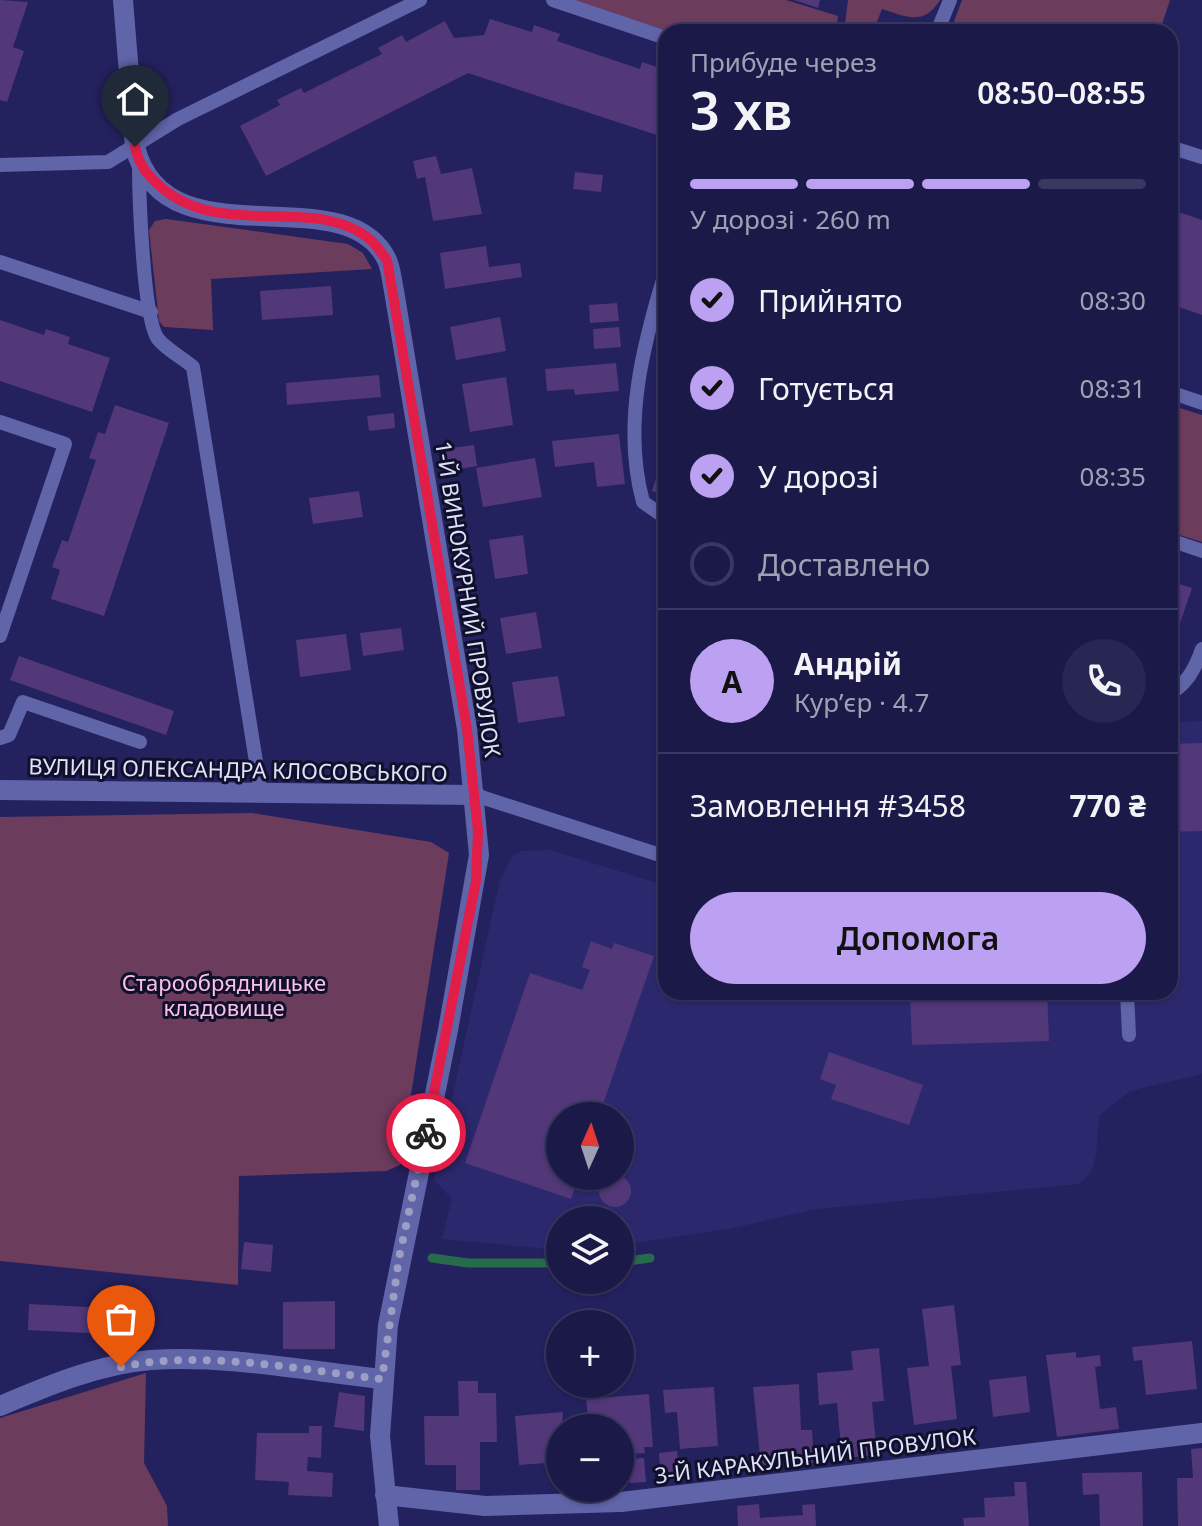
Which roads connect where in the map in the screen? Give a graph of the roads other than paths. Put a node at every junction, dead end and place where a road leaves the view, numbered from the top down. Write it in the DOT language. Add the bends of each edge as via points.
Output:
graph roads {
  1 [pos="123,0"];
  2 [pos="420,0"];
  3 [pos="553,0"];
  4 [pos="950,0"];
  5 [pos="940,24"];
  6 [pos="658,35"];
  7 [pos="1178,150"];
  8 [pos="137,155"];
  9 [pos="1202,157"];
  10 [pos="0,165"];
  11 [pos="0,262"];
  12 [pos="658,296"];
  13 [pos="151,312"];
  14 [pos="1178,395"];
  15 [pos="1202,403"];
  16 [pos="0,422"];
  17 [pos="658,512"];
  18 [pos="1178,543"];
  19 [pos="1202,551"];
  20 [pos="0,636"];
  21 [pos="1202,649"];
  22 [pos="1178,687"];
  23 [pos="0,738"];
  24 [pos="140,742"];
  25 [pos="0,790"];
  26 [pos="261,793"];
  27 [pos="475,795"];
  28 [pos="658,854"];
  29 [pos="1127,1000"];
  30 [pos="1129,1035"];
  31 [pos="382,1379"];
  32 [pos="0,1406"];
  33 [pos="1202,1433"];
  34 [pos="385,1495"];
  35 [pos="389,1526"];
  1 -- 8 [label="street"];
  2 -- 8 [label="lane" via="178,119"];
  3 -- 6 [label="lane"];
  4 -- 5 [label="lane"];
  7 -- 9 [label="lane"];
  8 -- 10 [label="lane" via="108,162"];
  8 -- 13 [label="lane"];
  8 -- 27 [label="street, 1-Й ВИНОКУРНИЙ ПРОВУЛОК" via="172,197 196,208 342,225 367,237 387,260"];
  11 -- 13 [label="lane"];
  12 -- 17 [label="lane" via="635,409 638,483 643,502"];
  13 -- 26 [label="lane" via="157,338 193,367"];
  14 -- 15 [label="lane"];
  16 -- 20 [label="lane" via="65,444"];
  18 -- 19 [label="lane"];
  21 -- 22 [label="lane" via="1189,677"];
  23 -- 24 [label="lane" via="9,735 23,702"];
  25 -- 26 [label="street, ВУЛИЦЯ ОЛЕКСАНДРА КЛОСОВСЬКОГО"];
  26 -- 27 [label="street, ВУЛИЦЯ ОЛЕКСАНДРА КЛОСОВСЬКОГО"];
  27 -- 28 [label="lane"];
  27 -- 31 [label="street, 1-Й ВИНОКУРНИЙ ПРОВУЛОК" via="476,881 399,1258"];
  29 -- 30 [label="lane"];
  31 -- 32 [label="street" via="150,1360 64,1379"];
  31 -- 34 [label="street, 1-Й ВИНОКУРНИЙ ПРОВУЛОК"];
  33 -- 34 [label="street, 3-Й КАРАКУЛЬНИЙ ПРОВУЛОК" via="621,1502 485,1506"];
  34 -- 35 [label="street, 1-Й ВИНОКУРНИЙ ПРОВУЛОК"];
}
